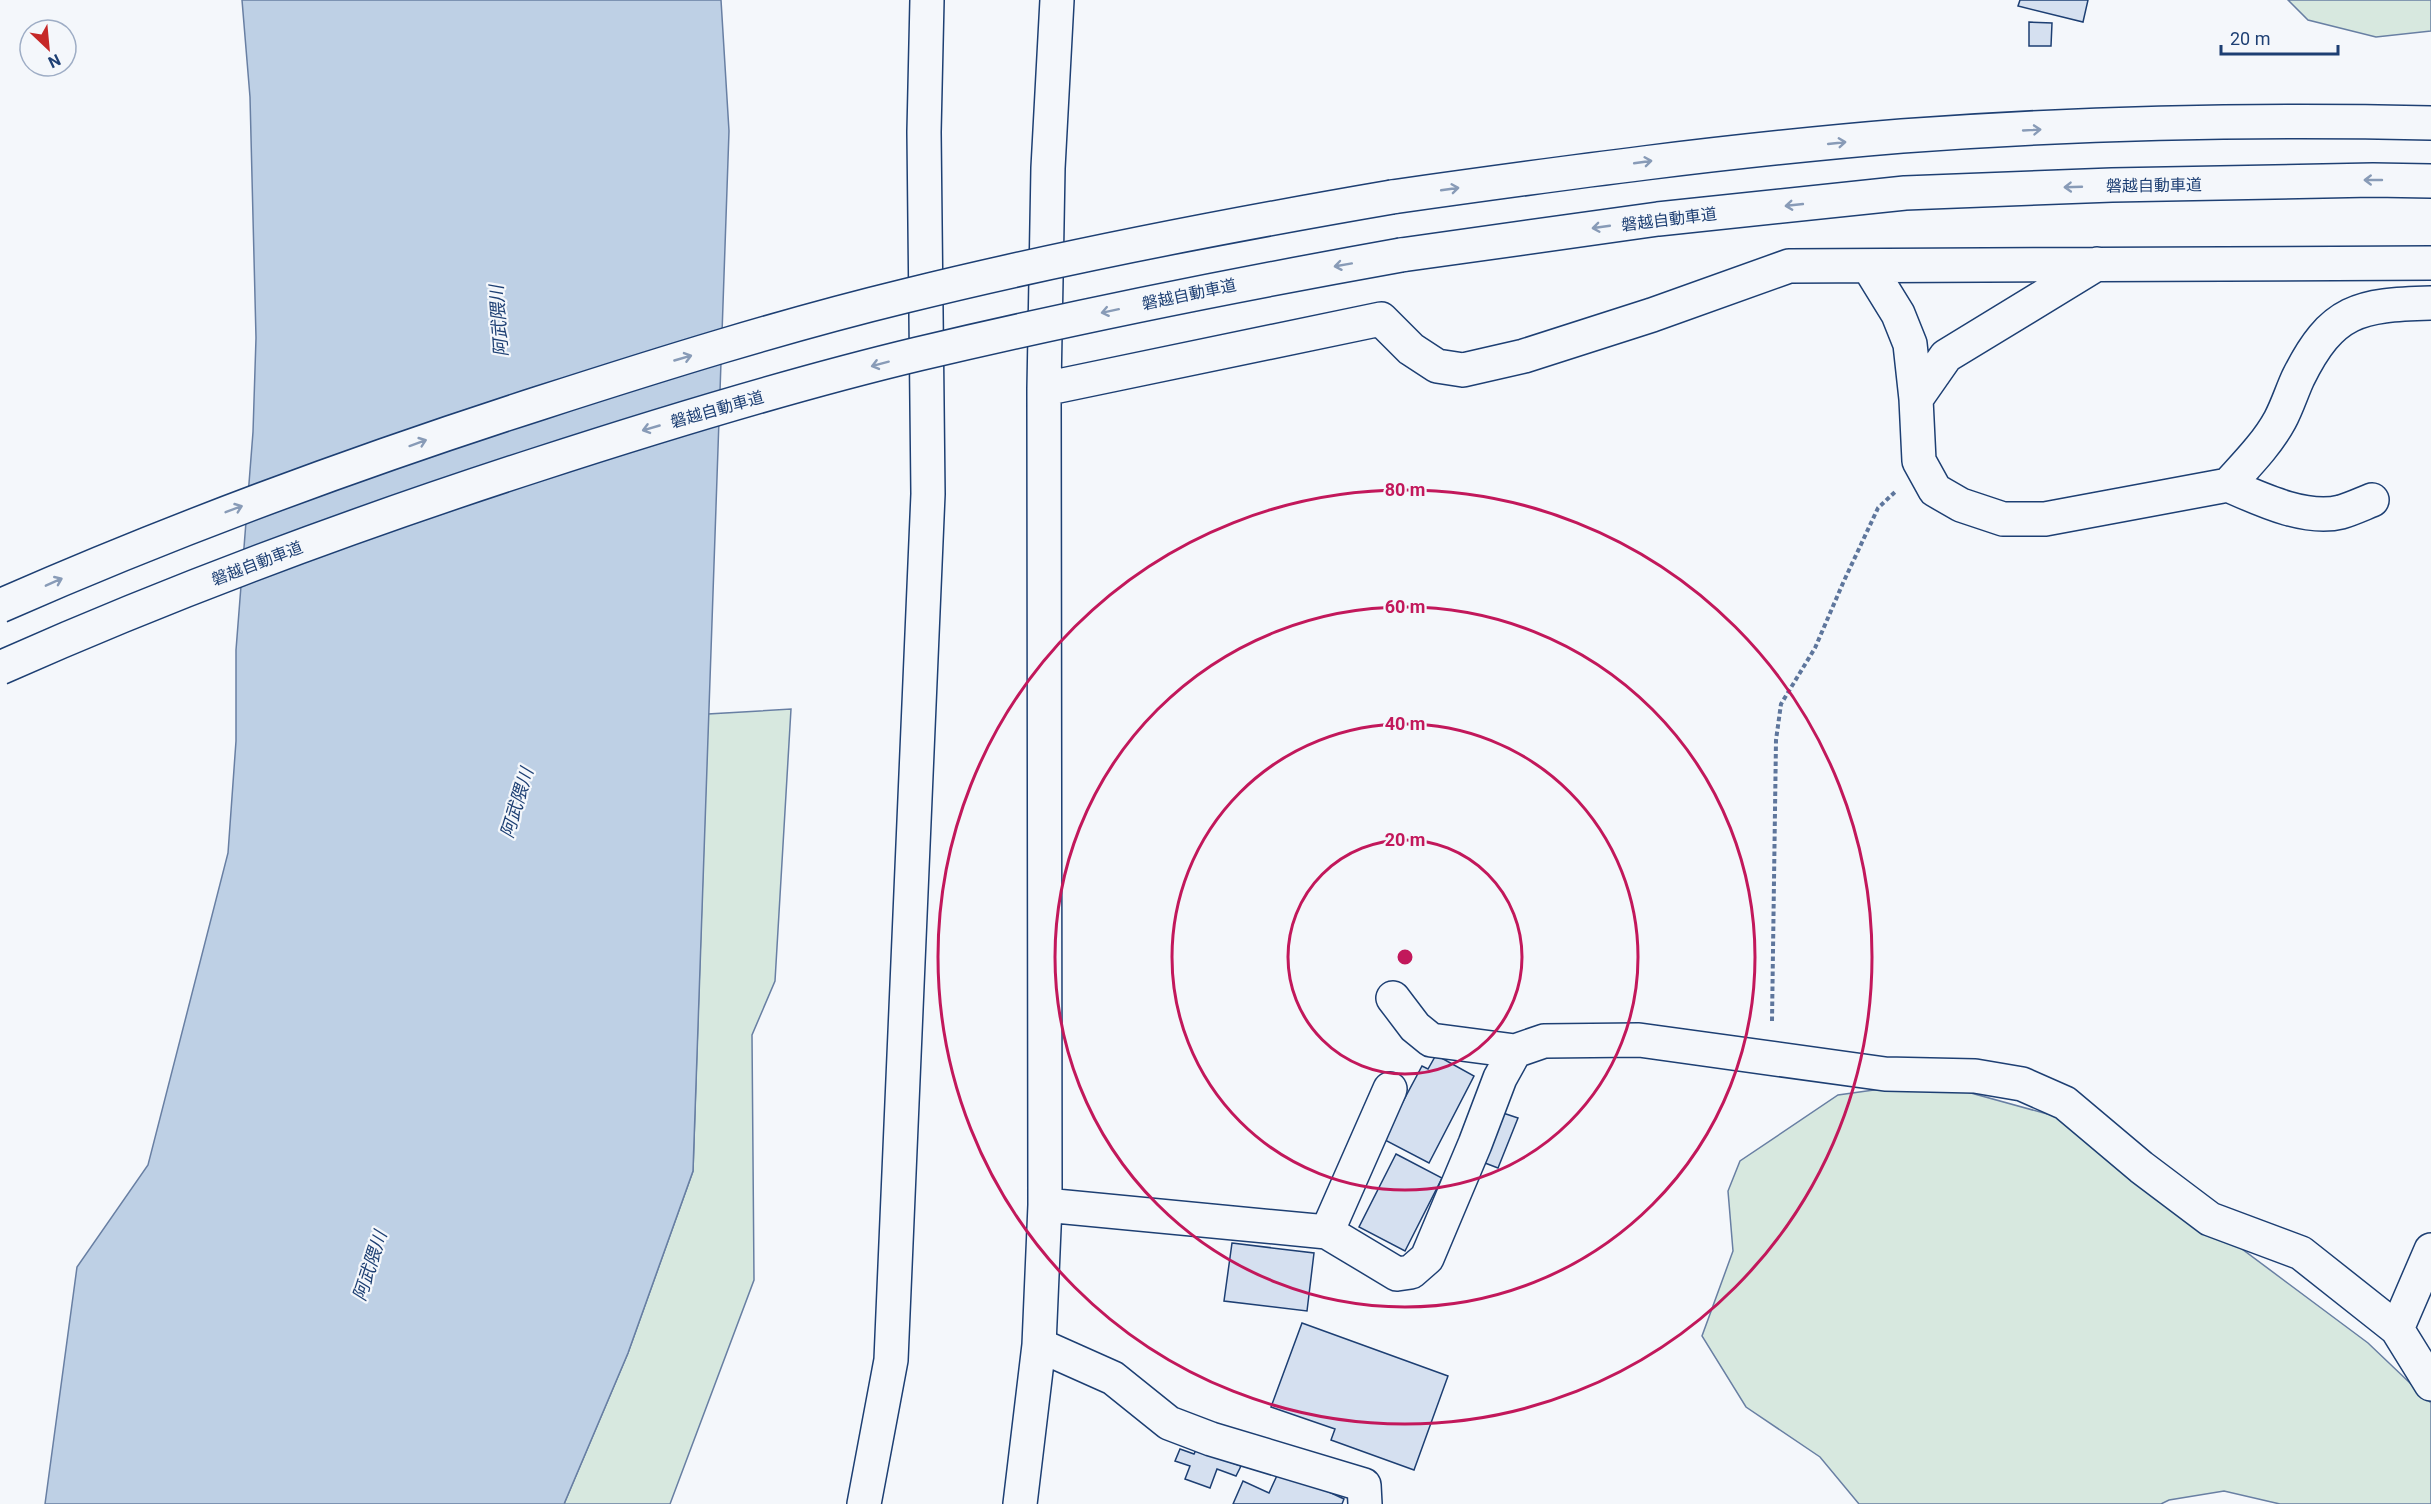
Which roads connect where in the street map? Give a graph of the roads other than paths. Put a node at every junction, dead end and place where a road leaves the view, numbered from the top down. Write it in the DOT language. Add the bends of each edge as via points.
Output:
graph roads {
  1 [pos="927,0"];
  2 [pos="1058,0"];
  3 [pos="2431,123"];
  4 [pos="2431,182"];
  5 [pos="2431,263"];
  6 [pos="2097,264"];
  7 [pos="1869,267"];
  8 [pos="2431,303"];
  9 [pos="1044,389"];
  10 [pos="1916,399"];
  11 [pos="2228,485"];
  12 [pos="2372,500"];
  13 [pos="0,606"];
  14 [pos="0,668"];
  15 [pos="1393,998"];
  16 [pos="1515,1051"];
  17 [pos="1390,1089"];
  18 [pos="1045,1205"];
  19 [pos="1327,1232"];
  20 [pos="2431,1250"];
  21 [pos="2397,1329"];
  22 [pos="1039,1345"];
  23 [pos="2431,1384"];
  24 [pos="864,1504"];
  25 [pos="1020,1504"];
  26 [pos="1365,1504"];
  1 -- 24 [label="main road" via="924,132 928,494 891,1360"];
  2 -- 9 [label="main road" via="1048,168"];
  13 -- 3 [label="main road, one-way, bridge" via="162,536 436,437 626,375 902,297 1222,226 1392,196 1652,161 1903,136 2117,125"];
  4 -- 14 [label="main road, 磐越自動車道, one-way, bridge" via="2124,185 1905,193 1658,219 1401,255 1226,287 915,355 640,431 281,553"];
  5 -- 6 [label="main road"];
  6 -- 7 [label="main road"];
  6 -- 10 [label="main road" via="1946,356"];
  7 -- 9 [label="main road" via="1789,266 1524,356 1463,370 1437,366 1411,349 1381,319"];
  7 -- 10 [label="main road" via="1898,314 1910,344"];
  8 -- 11 [label="main road" via="2383,304 2344,317 2324,334 2280,421"];
  9 -- 18 [label="main road"];
  10 -- 11 [label="main road" via="1919,461 1935,490 1961,505 2003,519 2045,519"];
  11 -- 12 [label="main road" via="2304,513 2339,513"];
  15 -- 16 [label="main road" via="1414,1027 1431,1040"];
  16 -- 19 [label="main road" via="1500,1078 1427,1258 1411,1272 1397,1275"];
  16 -- 21 [label="main road" via="1544,1041 1639,1040 1886,1074 1975,1076 2022,1084 2065,1103 2210,1220 2301,1253"];
  17 -- 19 [label="main road"];
  18 -- 19 [label="main road"];
  18 -- 22 [label="main road"];
  20 -- 21 [label="main road"];
  21 -- 23 [label="main road"];
  22 -- 25 [label="main road"];
  22 -- 26 [label="main road" via="1113,1378 1169,1423 1364,1485"];
}
